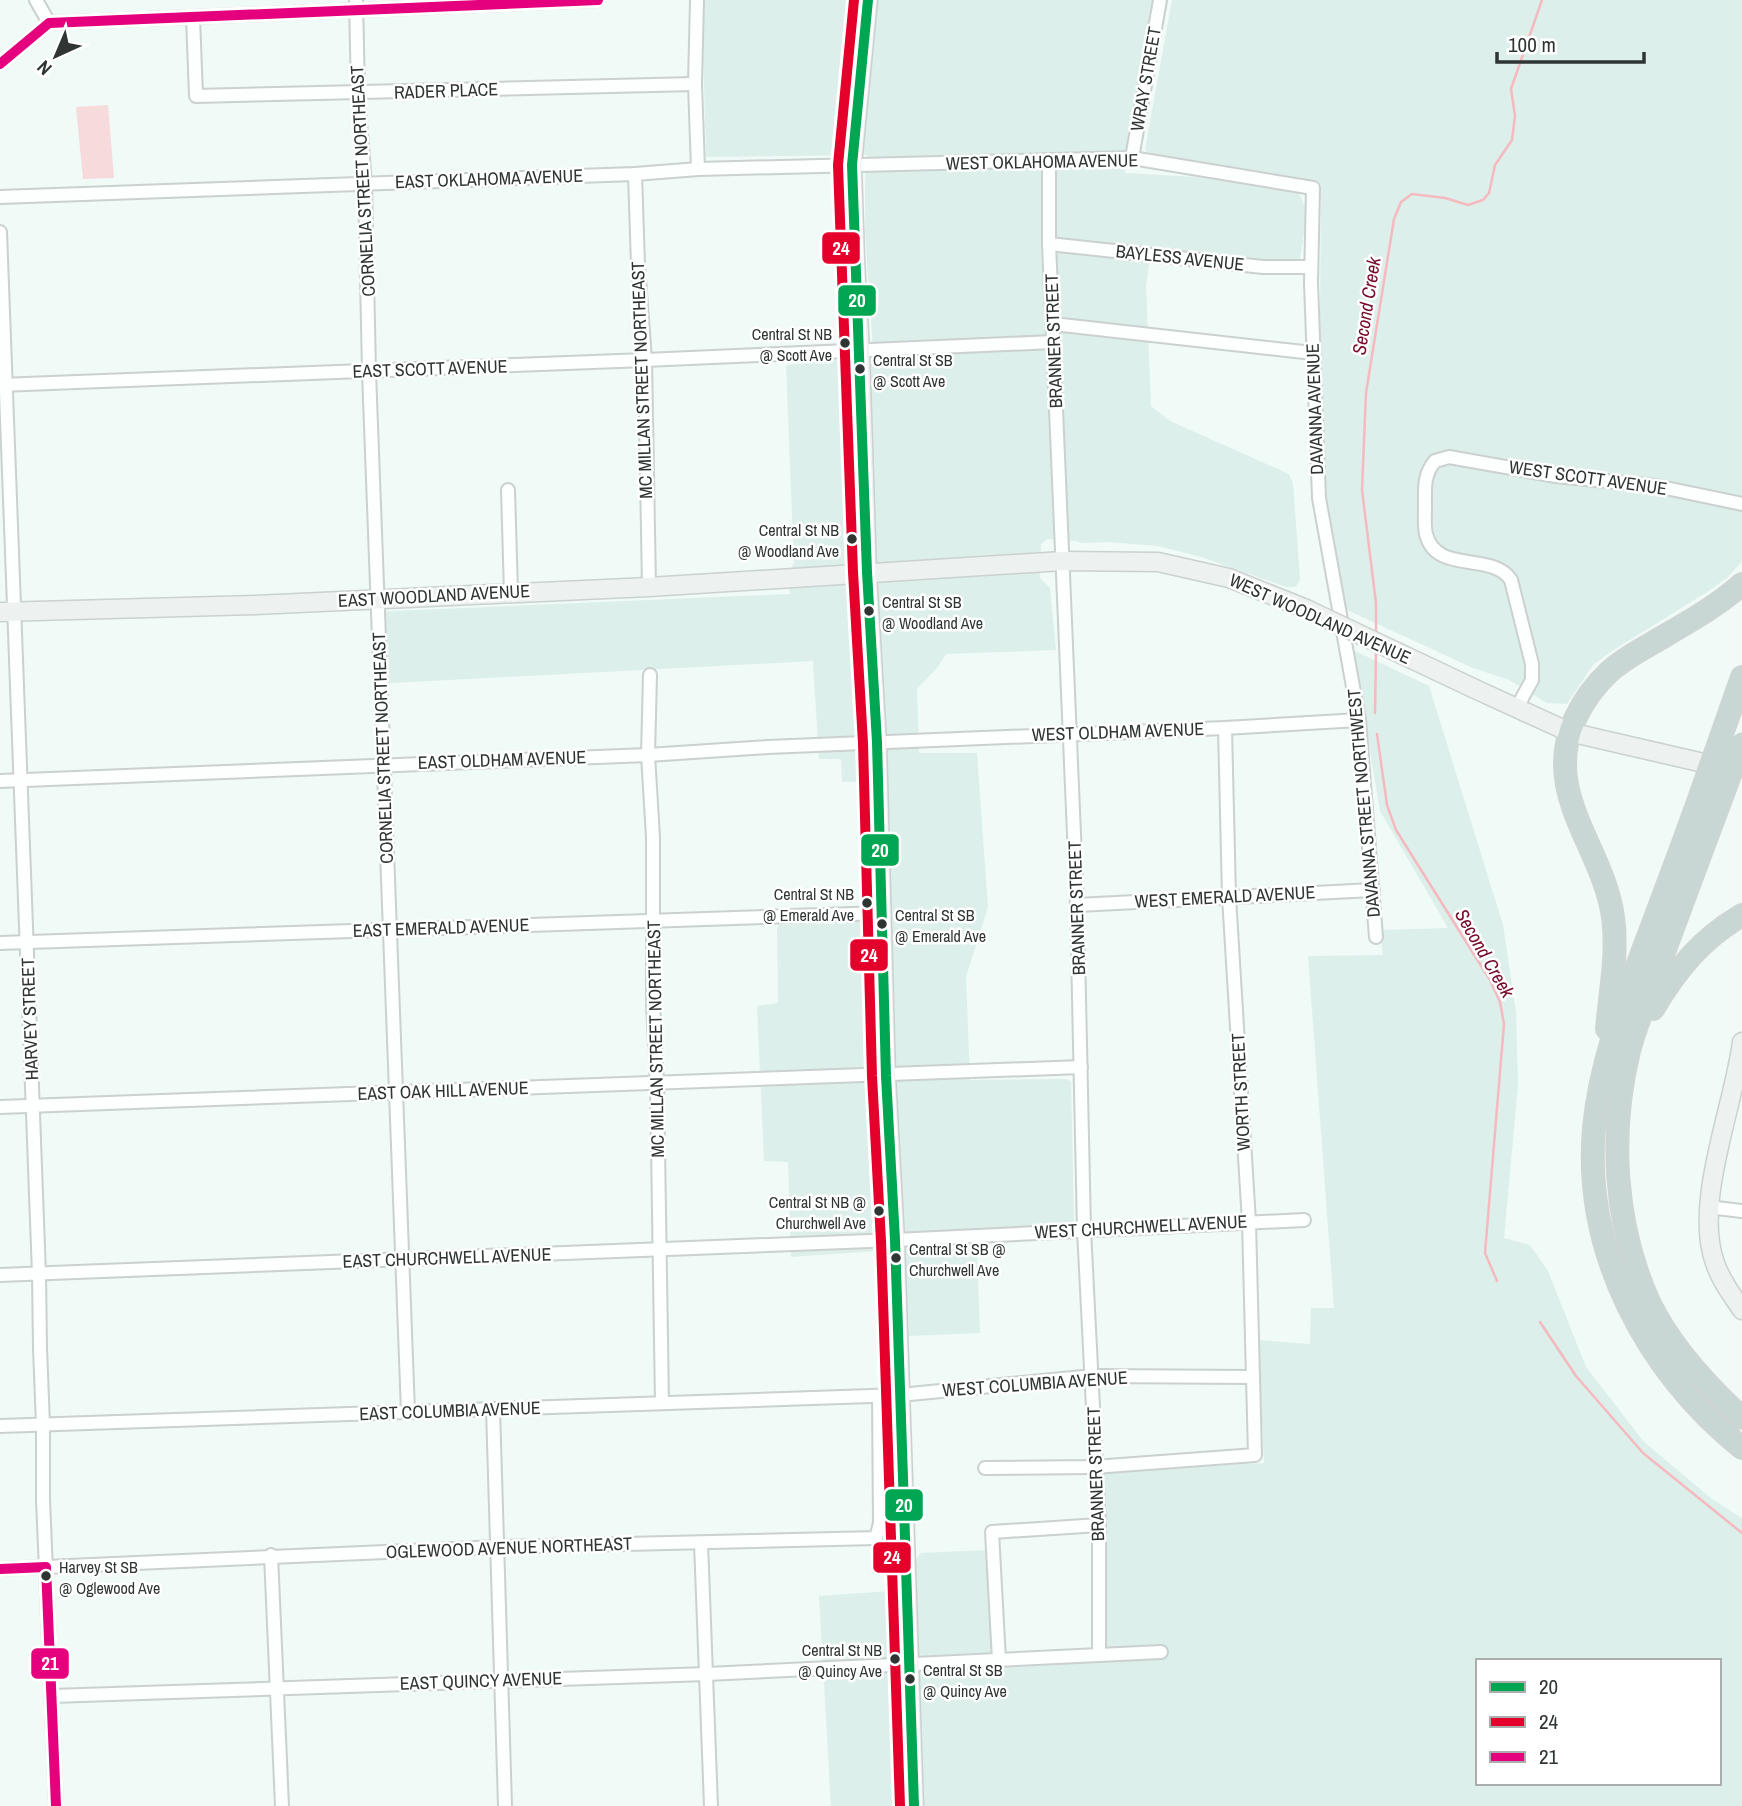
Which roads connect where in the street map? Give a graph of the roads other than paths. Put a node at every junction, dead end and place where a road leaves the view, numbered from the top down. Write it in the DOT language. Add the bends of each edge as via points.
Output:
graph roads {
  1 [pos="36,0"];
  2 [pos="598,0"];
  3 [pos="697,0"];
  4 [pos="868,0"];
  5 [pos="1160,0"];
  6 [pos="539,1"];
  7 [pos="356,5"];
  8 [pos="193,17"];
  9 [pos="49,23"];
  10 [pos="0,64"];
  11 [pos="695,84"];
  12 [pos="358,94"];
  13 [pos="1132,158"];
  14 [pos="1049,160"];
  15 [pos="852,165"];
  16 [pos="698,169"];
  17 [pos="635,174"];
  18 [pos="365,184"];
  19 [pos="1313,188"];
  20 [pos="0,197"];
  21 [pos="0,232"];
  22 [pos="1049,244"];
  23 [pos="1311,267"];
  24 [pos="1053,324"];
  25 [pos="1053,342"];
  26 [pos="860,351"];
  27 [pos="1313,353"];
  28 [pos="645,360"];
  29 [pos="369,372"];
  30 [pos="3,385"];
  31 [pos="508,490"];
  32 [pos="1742,504"];
  33 [pos="1063,561"];
  34 [pos="867,572"];
  35 [pos="1742,584"];
  36 [pos="649,587"];
  37 [pos="511,593"];
  38 [pos="377,599"];
  39 [pos="7,612"];
  40 [pos="1342,627"];
  41 [pos="650,674"];
  42 [pos="1742,677"];
  43 [pos="1516,709"];
  44 [pos="1359,720"];
  45 [pos="1224,728"];
  46 [pos="1569,732"];
  47 [pos="1070,734"];
  48 [pos="877,742"];
  49 [pos="1742,743"];
  50 [pos="648,755"];
  51 [pos="384,764"];
  52 [pos="1742,771"];
  53 [pos="0,780"];
  54 [pos="21,780"];
  55 [pos="1714,788"];
  56 [pos="1373,890"];
  57 [pos="1229,897"];
  58 [pos="1077,905"];
  59 [pos="882,913"];
  60 [pos="1742,915"];
  61 [pos="654,921"];
  62 [pos="390,930"];
  63 [pos="1376,937"];
  64 [pos="0,943"];
  65 [pos="27,943"];
  66 [pos="1742,1047"];
  67 [pos="1629,1050"];
  68 [pos="1081,1067"];
  69 [pos="1603,1073"];
  70 [pos="886,1076"];
  71 [pos="657,1084"];
  72 [pos="396,1093"];
  73 [pos="33,1106"];
  74 [pos="0,1107"];
  75 [pos="1708,1206"];
  76 [pos="1742,1211"];
  77 [pos="1304,1220"];
  78 [pos="1249,1222"];
  79 [pos="1084,1230"];
  80 [pos="895,1240"];
  81 [pos="660,1249"];
  82 [pos="402,1259"];
  83 [pos="39,1274"];
  84 [pos="0,1275"];
  85 [pos="1742,1310"];
  86 [pos="1093,1376"];
  87 [pos="1253,1377"];
  88 [pos="900,1395"];
  89 [pos="879,1396"];
  90 [pos="662,1403"];
  91 [pos="493,1409"];
  92 [pos="408,1412"];
  93 [pos="1742,1418"];
  94 [pos="43,1425"];
  95 [pos="0,1426"];
  96 [pos="1742,1448"];
  97 [pos="1094,1466"];
  98 [pos="985,1468"];
  99 [pos="1099,1525"];
  100 [pos="701,1543"];
  101 [pos="499,1547"];
  102 [pos="271,1555"];
  103 [pos="46,1567"];
  104 [pos="0,1569"];
  105 [pos="1161,1652"];
  106 [pos="1099,1655"];
  107 [pos="999,1660"];
  108 [pos="910,1665"];
  109 [pos="706,1674"];
  110 [pos="500,1680"];
  111 [pos="276,1688"];
  112 [pos="52,1696"];
  113 [pos="56,1806"];
  114 [pos="282,1806"];
  115 [pos="505,1806"];
  116 [pos="711,1806"];
  117 [pos="914,1806"];
  1 -- 9 [label="street"];
  2 -- 6 [label="street"];
  3 -- 11 [label="street"];
  4 -- 15 [label="main road"];
  5 -- 13 [label="street, WRAY STREET"];
  6 -- 7 [label="street"];
  7 -- 8 [label="street"];
  7 -- 12 [label="street, CORNELIA STREET NORTHEAST"];
  8 -- 9 [label="street"];
  8 -- 12 [label="street, RADER PLACE" via="196,96"];
  9 -- 10 [label="street"];
  11 -- 12 [label="street, RADER PLACE"];
  11 -- 16 [label="street"];
  12 -- 18 [label="street, CORNELIA STREET NORTHEAST"];
  13 -- 14 [label="street, WEST OKLAHOMA AVENUE"];
  13 -- 19 [label="street, WEST OKLAHOMA AVENUE"];
  14 -- 15 [label="street, WEST OKLAHOMA AVENUE"];
  14 -- 22 [label="street, BRANNER STREET"];
  15 -- 16 [label="street, EAST OKLAHOMA AVENUE"];
  15 -- 26 [label="main road"];
  16 -- 17 [label="street, EAST OKLAHOMA AVENUE"];
  17 -- 18 [label="street, EAST OKLAHOMA AVENUE"];
  17 -- 28 [label="street, MC MILLAN STREET NORTHEAST"];
  18 -- 20 [label="street, EAST OKLAHOMA AVENUE"];
  18 -- 29 [label="street, CORNELIA STREET NORTHEAST"];
  19 -- 23 [label="street, DAVANNA AVENUE"];
  21 -- 30 [label="street, HARVEY STREET"];
  22 -- 23 [label="street, BAYLESS AVENUE" via="1263,267"];
  22 -- 24 [label="street, BRANNER STREET"];
  23 -- 27 [label="street, DAVANNA AVENUE"];
  24 -- 25 [label="street, BRANNER STREET"];
  24 -- 27 [label="street"];
  25 -- 26 [label="street"];
  25 -- 33 [label="street, BRANNER STREET"];
  26 -- 28 [label="street, EAST SCOTT AVENUE"];
  26 -- 34 [label="main road"];
  27 -- 40 [label="street, DAVANNA AVENUE" via="1319,498"];
  28 -- 29 [label="street, EAST SCOTT AVENUE"];
  28 -- 36 [label="street, MC MILLAN STREET NORTHEAST"];
  29 -- 30 [label="street, EAST SCOTT AVENUE"];
  29 -- 38 [label="street, CORNELIA STREET NORTHEAST"];
  30 -- 39 [label="street, HARVEY STREET"];
  31 -- 37 [label="street"];
  32 -- 43 [label="street, WEST SCOTT AVENUE" via="1656,486 1556,476 1449,457 1435,461 1425,477 1429,541 1451,559 1497,567 1511,580 1532,672"];
  33 -- 34 [label="main road, WEST WOODLAND AVENUE"];
  33 -- 43 [label="main road, WEST WOODLAND AVENUE, bridge" via="1158,562 1228,578 1304,608"];
  33 -- 47 [label="street, BRANNER STREET"];
  34 -- 36 [label="main road, EAST WOODLAND AVENUE"];
  34 -- 48 [label="main road"];
  35 -- 46 [label="highway" via="1723,601 1608,672 1579,710"];
  36 -- 37 [label="main road, EAST WOODLAND AVENUE"];
  37 -- 38 [label="main road, EAST WOODLAND AVENUE"];
  38 -- 39 [label="main road, EAST WOODLAND AVENUE"];
  38 -- 51 [label="street, CORNELIA STREET NORTHEAST"];
  39 -- 54 [label="street, HARVEY STREET"];
  40 -- 44 [label="street, DAVANNA STREET NORTHWEST"];
  41 -- 50 [label="street, MC MILLAN STREET NORTHEAST"];
  42 -- 55 [label="highway, bridge" via="1721,737"];
  43 -- 46 [label="main road"];
  44 -- 45 [label="street, WEST OLDHAM AVENUE"];
  44 -- 56 [label="street, DAVANNA STREET NORTHWEST"];
  45 -- 47 [label="street, WEST OLDHAM AVENUE"];
  45 -- 57 [label="street, WORTH STREET"];
  46 -- 52 [label="main road"];
  46 -- 69 [label="highway" via="1563,770 1566,785 1613,916 1615,957"];
  47 -- 48 [label="street, WEST OLDHAM AVENUE"];
  47 -- 58 [label="street, BRANNER STREET"];
  48 -- 50 [label="street, EAST OLDHAM AVENUE"];
  48 -- 59 [label="main road"];
  49 -- 55 [label="highway, bridge"];
  50 -- 51 [label="street, EAST OLDHAM AVENUE"];
  50 -- 61 [label="street, MC MILLAN STREET NORTHEAST"];
  51 -- 54 [label="street, EAST OLDHAM AVENUE"];
  51 -- 62 [label="street, CORNELIA STREET NORTHEAST"];
  53 -- 54 [label="street, EAST OLDHAM AVENUE"];
  54 -- 65 [label="street, HARVEY STREET"];
  55 -- 67 [label="highway"];
  55 -- 69 [label="highway" via="1619,1017"];
  56 -- 57 [label="street, WEST EMERALD AVENUE"];
  56 -- 63 [label="street, DAVANNA STREET NORTHWEST"];
  57 -- 58 [label="street, WEST EMERALD AVENUE"];
  57 -- 78 [label="street, WORTH STREET"];
  58 -- 68 [label="street, BRANNER STREET"];
  59 -- 61 [label="street, EAST EMERALD AVENUE"];
  59 -- 70 [label="main road"];
  60 -- 67 [label="highway" via="1718,929 1689,957"];
  61 -- 62 [label="street, EAST EMERALD AVENUE"];
  61 -- 71 [label="street, MC MILLAN STREET NORTHEAST"];
  62 -- 65 [label="street, EAST EMERALD AVENUE"];
  62 -- 72 [label="street, CORNELIA STREET NORTHEAST"];
  64 -- 65 [label="street, EAST EMERALD AVENUE"];
  65 -- 73 [label="street, HARVEY STREET"];
  66 -- 75 [label="main road"];
  67 -- 93 [label="highway" via="1619,1101 1617,1163 1623,1222 1638,1276 1685,1358"];
  68 -- 70 [label="street, EAST OAK HILL AVENUE"];
  68 -- 79 [label="street, BRANNER STREET"];
  69 -- 96 [label="highway" via="1594,1129 1594,1172 1616,1279 1655,1355 1704,1414"];
  70 -- 71 [label="street, EAST OAK HILL AVENUE"];
  70 -- 80 [label="main road"];
  71 -- 72 [label="street, EAST OAK HILL AVENUE"];
  71 -- 81 [label="street, MC MILLAN STREET NORTHEAST"];
  72 -- 73 [label="street, EAST OAK HILL AVENUE"];
  72 -- 82 [label="street, CORNELIA STREET NORTHEAST"];
  73 -- 74 [label="street, EAST OAK HILL AVENUE"];
  73 -- 83 [label="street, HARVEY STREET"];
  75 -- 76 [label="street"];
  75 -- 85 [label="main road" via="1715,1262"];
  77 -- 78 [label="street, WEST CHURCHWELL AVENUE"];
  78 -- 79 [label="street, WEST CHURCHWELL AVENUE"];
  78 -- 87 [label="street, WORTH STREET"];
  79 -- 80 [label="street, WEST CHURCHWELL AVENUE"];
  79 -- 86 [label="street, BRANNER STREET"];
  80 -- 81 [label="street, EAST CHURCHWELL AVENUE"];
  80 -- 88 [label="main road"];
  81 -- 82 [label="street, EAST CHURCHWELL AVENUE"];
  81 -- 90 [label="street, MC MILLAN STREET NORTHEAST"];
  82 -- 83 [label="street, EAST CHURCHWELL AVENUE"];
  82 -- 92 [label="street, CORNELIA STREET NORTHEAST"];
  83 -- 84 [label="street, EAST CHURCHWELL AVENUE"];
  83 -- 94 [label="street, HARVEY STREET"];
  86 -- 87 [label="street, WEST COLUMBIA AVENUE"];
  86 -- 88 [label="street, WEST COLUMBIA AVENUE"];
  86 -- 97 [label="street, BRANNER STREET"];
  87 -- 97 [label="street, WORTH STREET" via="1255,1455"];
  88 -- 89 [label="street, EAST COLUMBIA AVENUE"];
  88 -- 108 [label="main road"];
  89 -- 90 [label="street, EAST COLUMBIA AVENUE"];
  89 -- 100 [label="street, OGLEWOOD AVENUE NORTHEAST" via="880,1523 876,1538"];
  90 -- 91 [label="street, EAST COLUMBIA AVENUE"];
  91 -- 92 [label="street, EAST COLUMBIA AVENUE"];
  91 -- 101 [label="street"];
  92 -- 94 [label="street, EAST COLUMBIA AVENUE"];
  94 -- 95 [label="street, EAST COLUMBIA AVENUE"];
  94 -- 103 [label="street, HARVEY STREET"];
  97 -- 98 [label="street"];
  97 -- 99 [label="street, BRANNER STREET"];
  99 -- 106 [label="street, BRANNER STREET"];
  99 -- 107 [label="street" via="992,1532"];
  100 -- 101 [label="street, OGLEWOOD AVENUE NORTHEAST"];
  100 -- 109 [label="street"];
  101 -- 102 [label="street, OGLEWOOD AVENUE NORTHEAST"];
  101 -- 110 [label="street"];
  102 -- 103 [label="street, OGLEWOOD AVENUE NORTHEAST"];
  102 -- 111 [label="street"];
  103 -- 104 [label="street, OGLEWOOD AVENUE NORTHEAST"];
  103 -- 112 [label="street, HARVEY STREET"];
  105 -- 106 [label="street, EAST QUINCY AVENUE"];
  106 -- 107 [label="street, EAST QUINCY AVENUE"];
  107 -- 108 [label="street, EAST QUINCY AVENUE"];
  108 -- 109 [label="street, EAST QUINCY AVENUE"];
  108 -- 117 [label="main road"];
  109 -- 110 [label="street, EAST QUINCY AVENUE"];
  109 -- 116 [label="street"];
  110 -- 111 [label="street, EAST QUINCY AVENUE"];
  110 -- 115 [label="street"];
  111 -- 112 [label="street, EAST QUINCY AVENUE"];
  111 -- 114 [label="street"];
  112 -- 113 [label="street, HARVEY STREET"];
}
